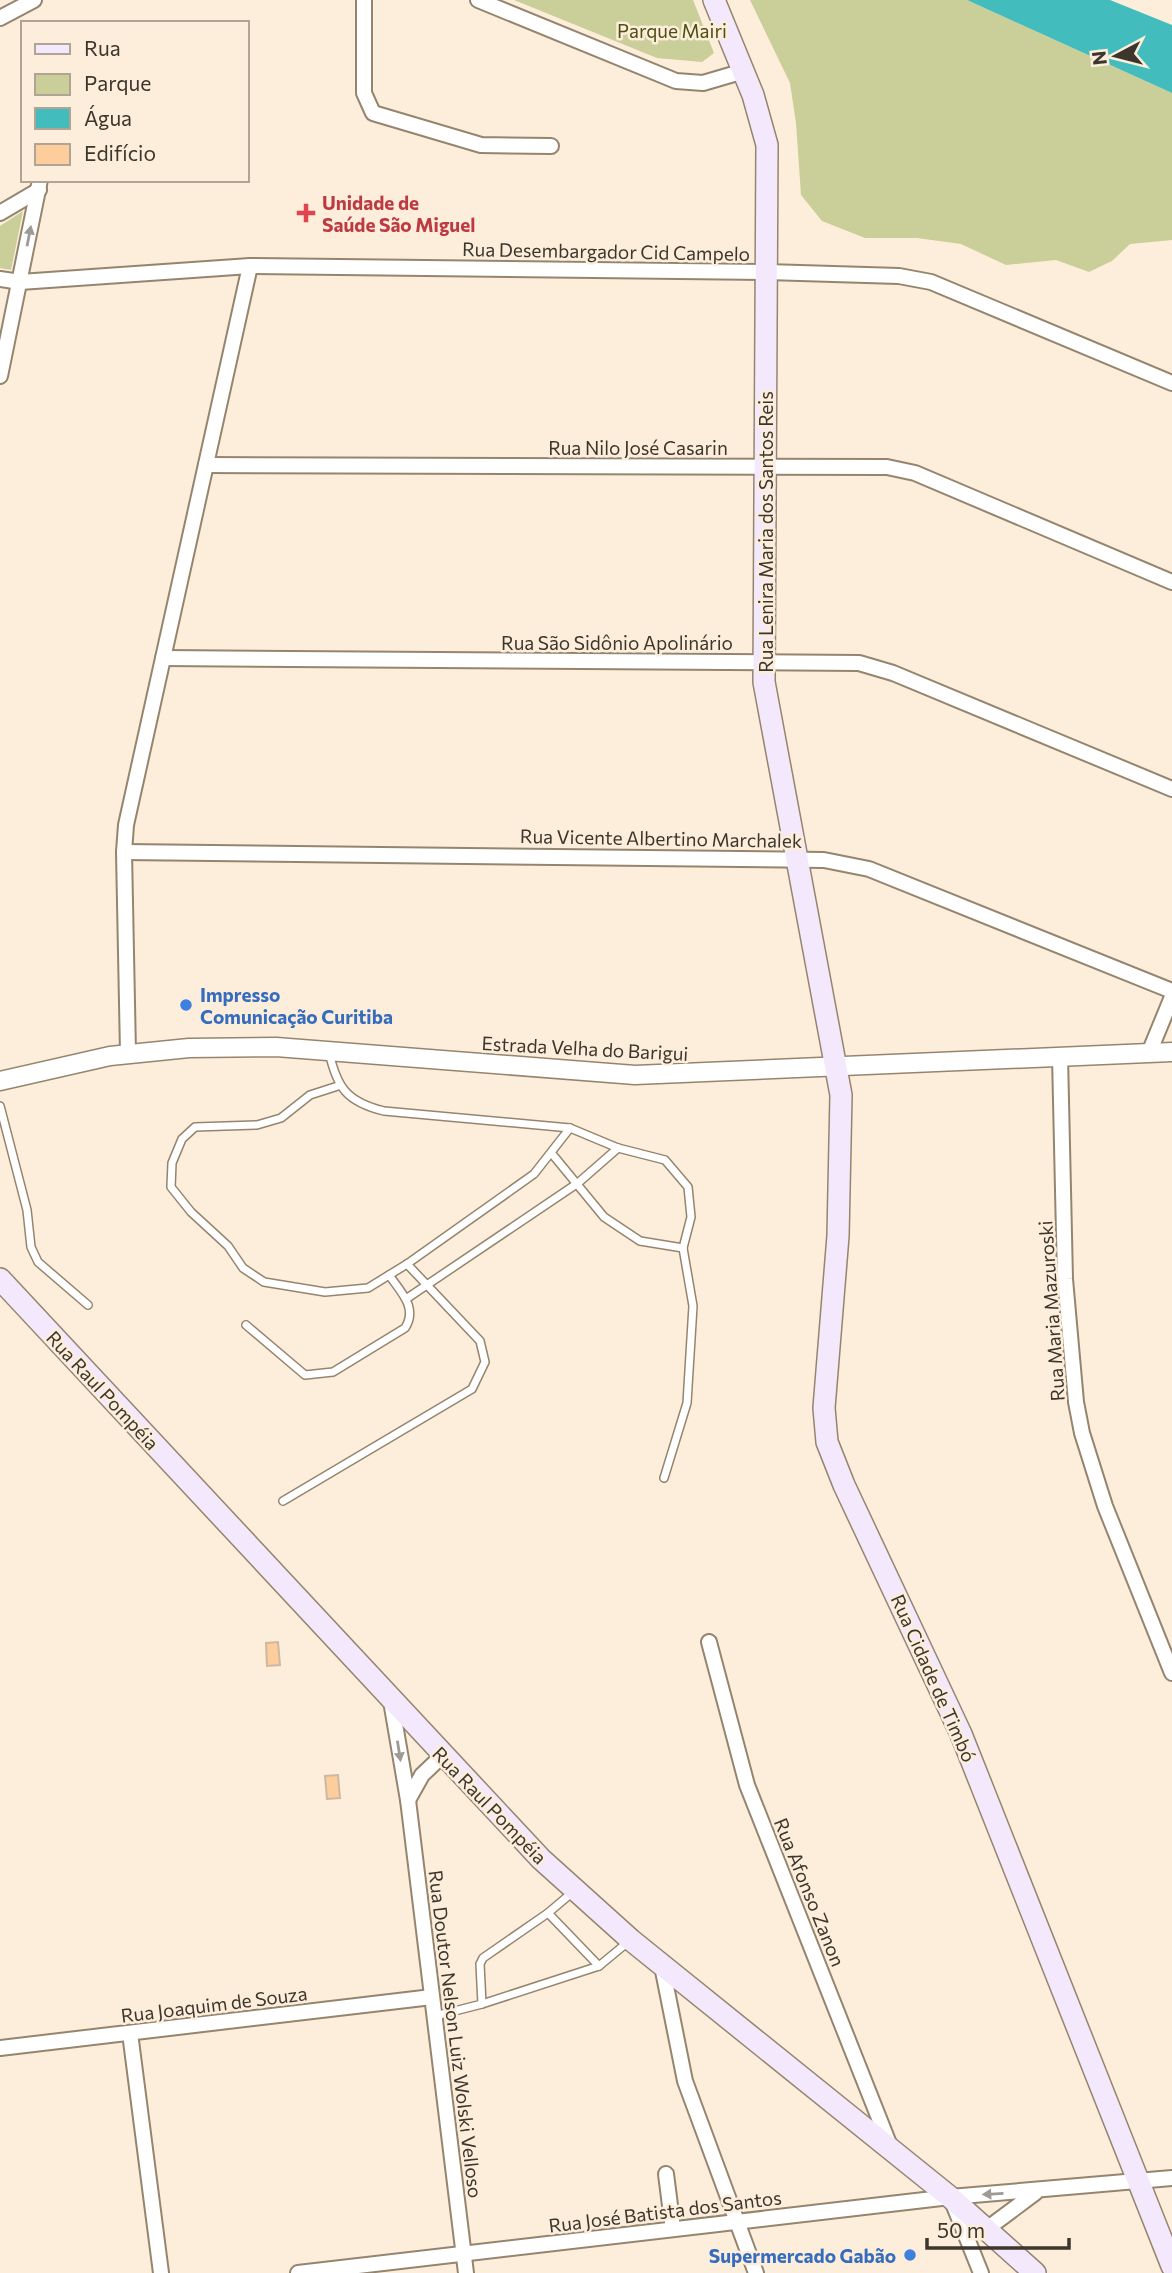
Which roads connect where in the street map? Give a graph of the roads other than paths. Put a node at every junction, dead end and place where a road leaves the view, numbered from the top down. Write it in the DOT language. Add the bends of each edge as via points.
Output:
graph roads {
  1 [pos="34,0"];
  2 [pos="363,0"];
  3 [pos="478,0"];
  4 [pos="714,0"];
  5 [pos="0,18"];
  6 [pos="744,71"];
  7 [pos="551,146"];
  8 [pos="39,185"];
  9 [pos="0,213"];
  10 [pos="250,266"];
  11 [pos="767,272"];
  12 [pos="0,279"];
  13 [pos="20,282"];
  14 [pos="0,376"];
  15 [pos="1172,383"];
  16 [pos="206,465"];
  17 [pos="766,467"];
  18 [pos="1172,582"];
  19 [pos="163,658"];
  20 [pos="764,662"];
  21 [pos="1172,789"];
  22 [pos="124,852"];
  23 [pos="797,859"];
  24 [pos="1172,991"];
  25 [pos="1172,996"];
  26 [pos="329,1051"];
  27 [pos="1172,1052"];
  28 [pos="128,1053"];
  29 [pos="1149,1053"];
  30 [pos="1060,1056"];
  31 [pos="838,1067"];
  32 [pos="0,1081"];
  33 [pos="338,1086"];
  34 [pos="0,1106"];
  35 [pos="570,1128"];
  36 [pos="618,1148"];
  37 [pos="552,1154"];
  38 [pos="578,1183"];
  39 [pos="683,1248"];
  40 [pos="407,1264"];
  41 [pos="390,1275"];
  42 [pos="0,1279"];
  43 [pos="426,1285"];
  44 [pos="406,1299"];
  45 [pos="88,1305"];
  46 [pos="246,1325"];
  47 [pos="664,1478"];
  48 [pos="283,1501"];
  49 [pos="709,1642"];
  50 [pos="1172,1673"];
  51 [pos="391,1701"];
  52 [pos="442,1756"];
  53 [pos="408,1800"];
  54 [pos="574,1890"];
  55 [pos="548,1913"];
  56 [pos="631,1940"];
  57 [pos="599,1966"];
  58 [pos="662,1966"];
  59 [pos="432,1997"];
  60 [pos="482,2004"];
  61 [pos="434,2016"];
  62 [pos="130,2033"];
  63 [pos="0,2048"];
  64 [pos="892,2151"];
  65 [pos="666,2174"];
  66 [pos="1172,2178"];
  67 [pos="1139,2182"];
  68 [pos="1036,2192"];
  69 [pos="950,2197"];
  70 [pos="737,2221"];
  71 [pos="988,2228"];
  72 [pos="673,2229"];
  73 [pos="464,2254"];
  74 [pos="1172,2266"];
  75 [pos="161,2273"];
  76 [pos="298,2273"];
  77 [pos="466,2273"];
  78 [pos="757,2273"];
  79 [pos="981,2273"];
  80 [pos="1035,2273"];
  1 -- 5 [label="street"];
  2 -- 7 [label="street" via="364,93 373,113 481,145"];
  3 -- 6 [label="street" via="676,81 703,83"];
  4 -- 6 [label="main road, Rua Lenira Maria dos Santos Reis"];
  6 -- 11 [label="main road, Rua Lenira Maria dos Santos Reis" via="767,145"];
  8 -- 9 [label="street"];
  13 -- 8 [label="street, one-way"];
  10 -- 11 [label="street, Rua Desembargador Cid Campelo"];
  10 -- 13 [label="street, Rua Desembargador Cid Campelo"];
  10 -- 16 [label="street"];
  11 -- 15 [label="street, Rua Desembargador Cid Campelo" via="915,278"];
  11 -- 17 [label="main road, Rua Lenira Maria dos Santos Reis"];
  12 -- 13 [label="street, Rua Desembargador Cid Campelo"];
  13 -- 14 [label="street"];
  16 -- 17 [label="street, Rua Nilo José Casarin"];
  16 -- 19 [label="street"];
  17 -- 18 [label="street, Rua Nilo José Casarin" via="887,467 915,473"];
  17 -- 20 [label="main road, Rua Lenira Maria dos Santos Reis"];
  19 -- 20 [label="street, Rua São Sidônio Apolinário"];
  19 -- 22 [label="street"];
  20 -- 21 [label="street, Rua São Sidônio Apolinário" via="877,667"];
  20 -- 23 [label="main road, Rua Lenira Maria dos Santos Reis" via="766,697"];
  22 -- 23 [label="street, Rua Vicente Albertino Marchalek"];
  22 -- 28 [label="street"];
  23 -- 24 [label="street, Rua Vicente Albertino Marchalek" via="869,869"];
  23 -- 31 [label="main road, Rua Lenira Maria dos Santos Reis"];
  25 -- 29 [label="street"];
  26 -- 28 [label="street, Estrada Velha do Barigui" via="226,1047"];
  26 -- 31 [label="street, Estrada Velha do Barigui" via="635,1075"];
  26 -- 33 [label="lane"];
  27 -- 29 [label="street, Estrada Velha do Barigui"];
  28 -- 32 [label="street, Estrada Velha do Barigui"];
  29 -- 30 [label="street, Estrada Velha do Barigui"];
  30 -- 31 [label="street, Estrada Velha do Barigui"];
  30 -- 50 [label="street, Rua Maria Mazuroski" via="1065,1279 1076,1402 1105,1506"];
  31 -- 67 [label="main road, Rua Cidade de Timbó" via="840,1176 824,1408 827,1442 952,1714"];
  33 -- 35 [label="lane" via="364,1106 384,1111"];
  33 -- 41 [label="lane" via="310,1095 281,1118 257,1125 195,1127 182,1139 172,1164 172,1187 243,1268 264,1282 325,1292 368,1288"];
  34 -- 45 [label="lane" via="27,1210 31,1247 38,1262"];
  35 -- 36 [label="lane"];
  35 -- 37 [label="lane"];
  36 -- 38 [label="lane"];
  36 -- 39 [label="lane" via="665,1160 688,1187 691,1217"];
  37 -- 38 [label="lane"];
  37 -- 40 [label="lane" via="534,1174"];
  38 -- 39 [label="lane" via="604,1217 639,1241"];
  38 -- 43 [label="lane"];
  39 -- 47 [label="lane" via="693,1306 687,1403"];
  40 -- 41 [label="lane"];
  40 -- 43 [label="lane"];
  41 -- 44 [label="lane"];
  42 -- 51 [label="main road, Rua Raul Pompéia"];
  43 -- 44 [label="lane"];
  43 -- 48 [label="lane" via="480,1341 485,1362 472,1389"];
  44 -- 46 [label="lane" via="411,1313 405,1328 333,1373 317,1376 305,1375"];
  49 -- 64 [label="street, Rua Afonso Zanon" via="747,1784"];
  51 -- 52 [label="main road, Rua Raul Pompéia"];
  51 -- 53 [label="street, Rua Doutor Nelson Luiz Wolski Velloso, one-way"];
  52 -- 53 [label="street" via="422,1775"];
  52 -- 54 [label="main road, Rua Raul Pompéia"];
  53 -- 59 [label="street, Rua Doutor Nelson Luiz Wolski Velloso"];
  54 -- 55 [label="lane"];
  54 -- 56 [label="main road, Rua Raul Pompéia"];
  55 -- 57 [label="lane"];
  55 -- 60 [label="lane" via="483,1958"];
  56 -- 57 [label="lane"];
  56 -- 58 [label="main road, Rua Raul Pompéia"];
  57 -- 60 [label="lane"];
  58 -- 64 [label="main road, Rua Raul Pompéia"];
  58 -- 70 [label="street" via="685,2081"];
  59 -- 61 [label="street, Rua Doutor Nelson Luiz Wolski Velloso"];
  59 -- 62 [label="street, Rua Joaquim de Souza"];
  60 -- 61 [label="lane"];
  61 -- 73 [label="street, Rua Doutor Nelson Luiz Wolski Velloso"];
  62 -- 63 [label="street, Rua Joaquim de Souza"];
  62 -- 75 [label="street"];
  64 -- 69 [label="main road, Rua Raul Pompéia"];
  65 -- 72 [label="street"];
  66 -- 67 [label="street, Rua José Batista dos Santos"];
  67 -- 68 [label="street, Rua José Batista dos Santos"];
  67 -- 74 [label="main road, Rua Cidade de Timbó"];
  68 -- 69 [label="street, Rua José Batista dos Santos, one-way"];
  68 -- 71 [label="street"];
  69 -- 70 [label="street, Rua José Batista dos Santos"];
  69 -- 71 [label="main road, Rua Raul Pompéia"];
  69 -- 79 [label="street"];
  70 -- 72 [label="street, Rua José Batista dos Santos"];
  70 -- 78 [label="street"];
  71 -- 80 [label="main road, Rua Raul Pompéia"];
  72 -- 73 [label="street, Rua José Batista dos Santos"];
  73 -- 76 [label="street, Rua José Batista dos Santos"];
  73 -- 77 [label="street, Rua Doutor Nelson Luiz Wolski Velloso"];
}
